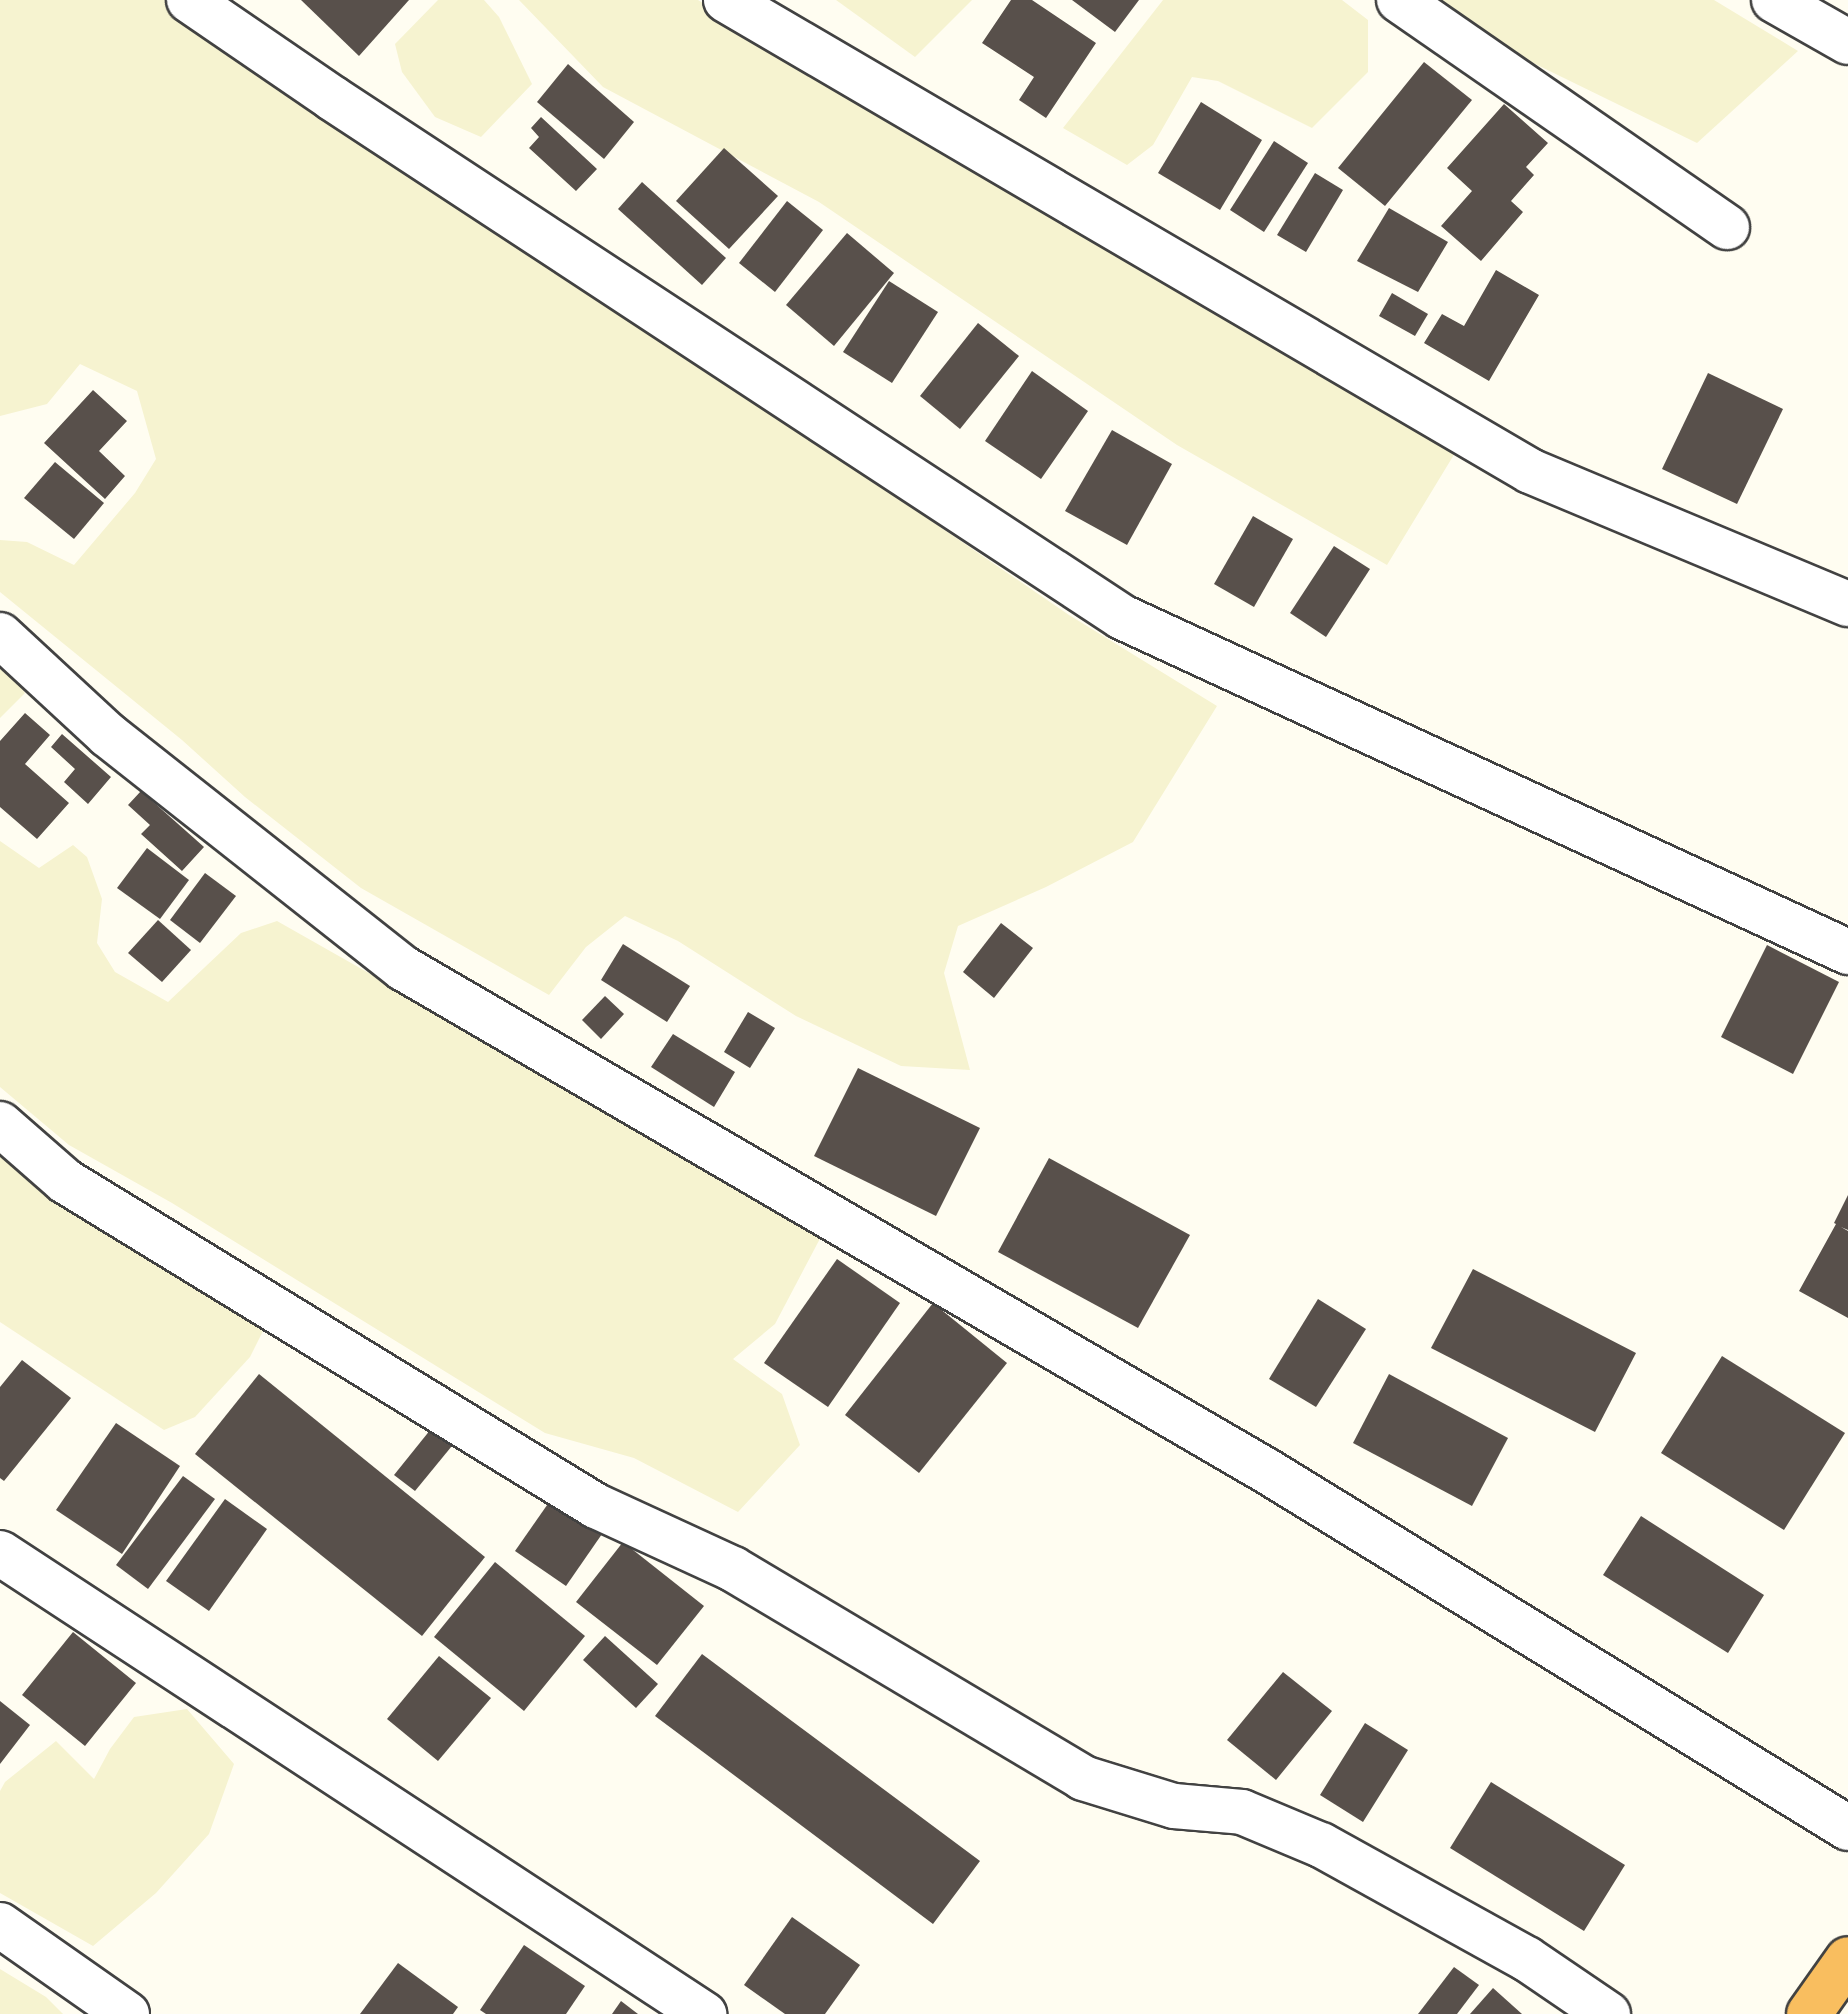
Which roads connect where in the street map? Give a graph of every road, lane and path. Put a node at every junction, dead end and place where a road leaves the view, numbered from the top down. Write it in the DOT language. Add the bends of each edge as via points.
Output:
graph roads {
  1 [pos="189,0"];
  2 [pos="726,0"];
  3 [pos="1399,0"];
  4 [pos="1774,0"];
  5 [pos="1848,42"];
  6 [pos="1727,227"];
  7 [pos="1848,604"];
  8 [pos="0,635"];
  9 [pos="1848,952"];
  10 [pos="0,1124"];
  11 [pos="0,1553"];
  12 [pos="1848,1828"];
  13 [pos="0,1925"];
  14 [pos="1848,1959"];
  15 [pos="127,2014"];
  16 [pos="704,2014"];
  17 [pos="1608,2014"];
  18 [pos="1809,2014"];
  1 -- 9 [label="street" via="1122,617"];
  2 -- 7 [label="street" via="1530,471"];
  3 -- 6 [label="street"];
  4 -- 5 [label="street"];
  8 -- 12 [label="street" via="108,735 403,968 1267,1471"];
  10 -- 17 [label="street" via="65,1181 583,1498 733,1569 1083,1778 1174,1806 1242,1812 1321,1845 1527,1959"];
  11 -- 16 [label="street"];
  13 -- 15 [label="street"];
  14 -- 18 [label="highway"];
}
